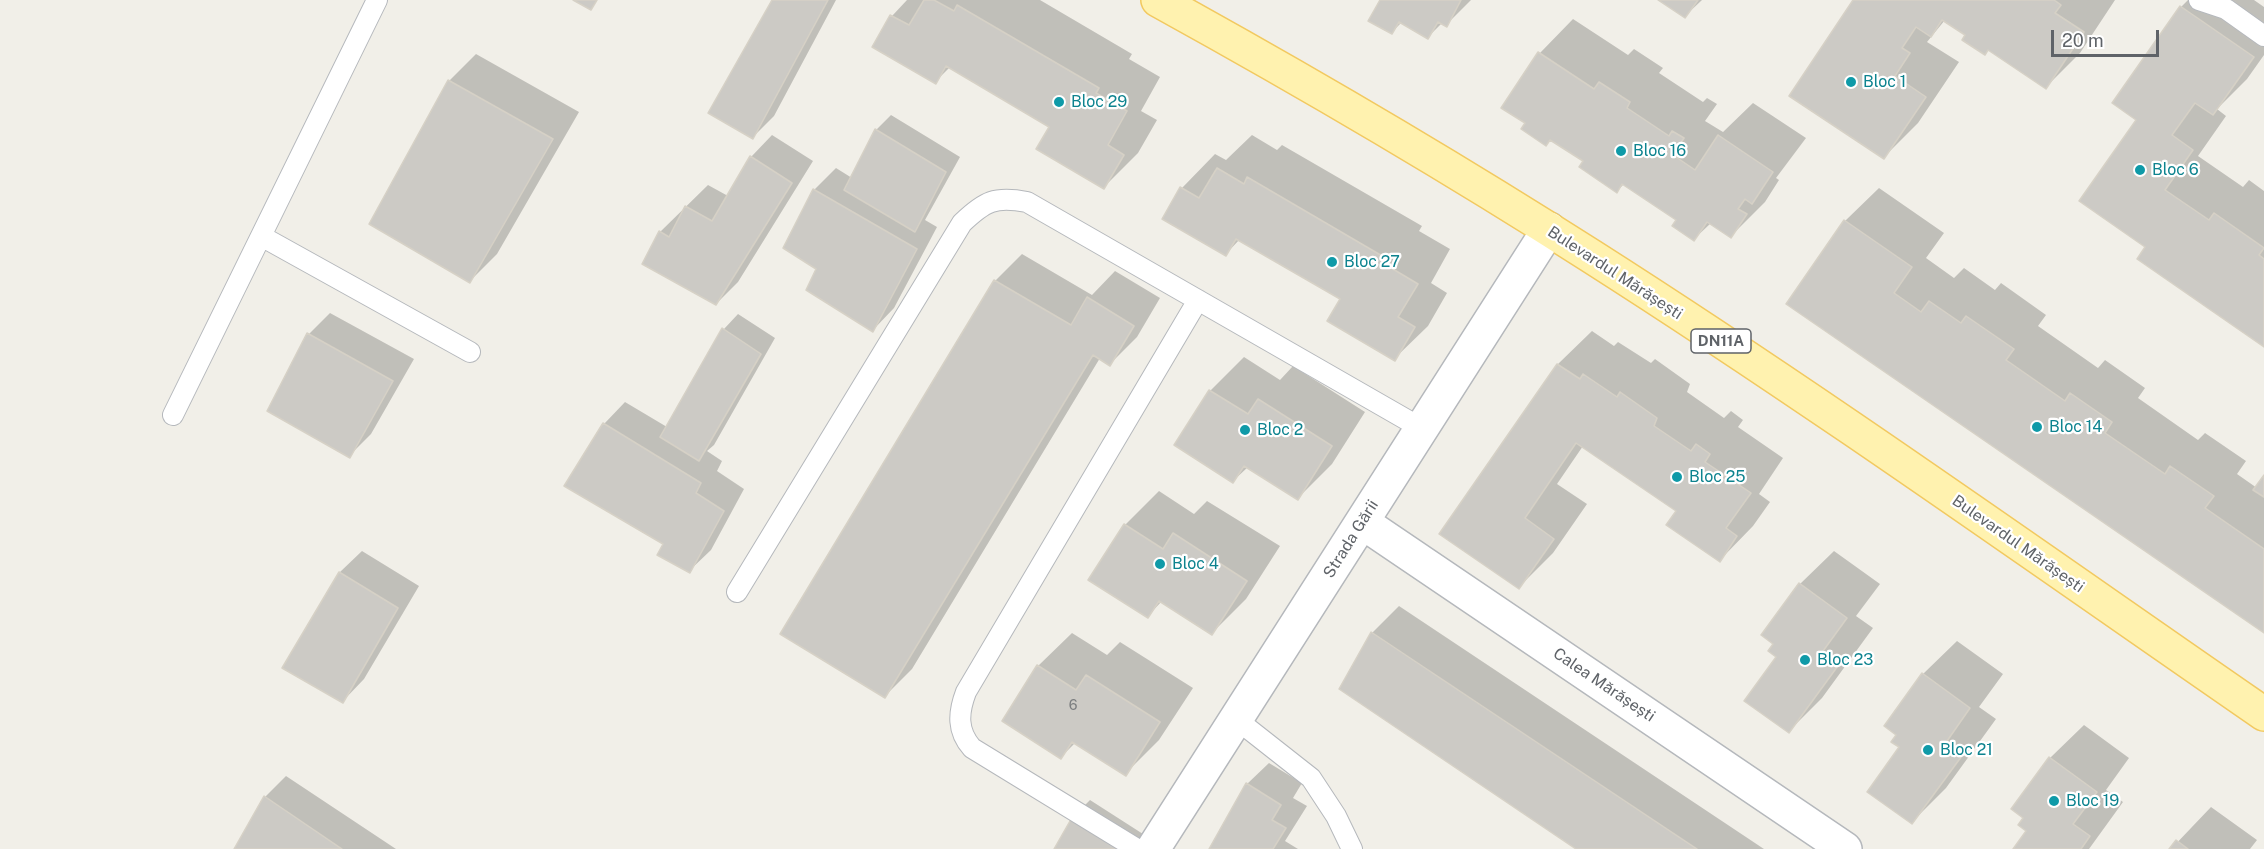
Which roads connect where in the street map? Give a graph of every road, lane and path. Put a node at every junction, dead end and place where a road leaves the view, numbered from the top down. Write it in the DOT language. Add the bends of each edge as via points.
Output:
graph roads {
  1 [pos="377,0"];
  2 [pos="1158,0"];
  3 [pos="2199,0"];
  4 [pos="2264,36"];
  5 [pos="1549,229"];
  6 [pos="261,236"];
  7 [pos="1198,300"];
  8 [pos="470,352"];
  9 [pos="173,415"];
  10 [pos="1421,428"];
  11 [pos="1362,522"];
  12 [pos="737,592"];
  13 [pos="2264,714"];
  14 [pos="1236,719"];
  15 [pos="1137,849"];
  16 [pos="1153,849"];
  17 [pos="1352,849"];
  18 [pos="1845,849"];
  1 -- 6 [label="lane"];
  2 -- 5 [label="main road, Bulevardul Mărășești / DN11A" via="1367,118"];
  3 -- 4 [label="lane" via="2226,9"];
  5 -- 10 [label="street, Strada Gării"];
  5 -- 13 [label="main road, Bulevardul Mărășești / DN11A" via="1773,376"];
  6 -- 8 [label="lane"];
  6 -- 9 [label="lane"];
  7 -- 10 [label="lane"];
  7 -- 12 [label="lane" via="1027,202 990,200 962,223"];
  7 -- 15 [label="lane" via="961,706 962,738 972,748"];
  10 -- 11 [label="street, Strada Gării"];
  11 -- 14 [label="street, Strada Gării"];
  11 -- 18 [label="street, Calea Mărășești"];
  14 -- 16 [label="street, Strada Gării"];
  14 -- 17 [label="lane" via="1311,778"];
}
